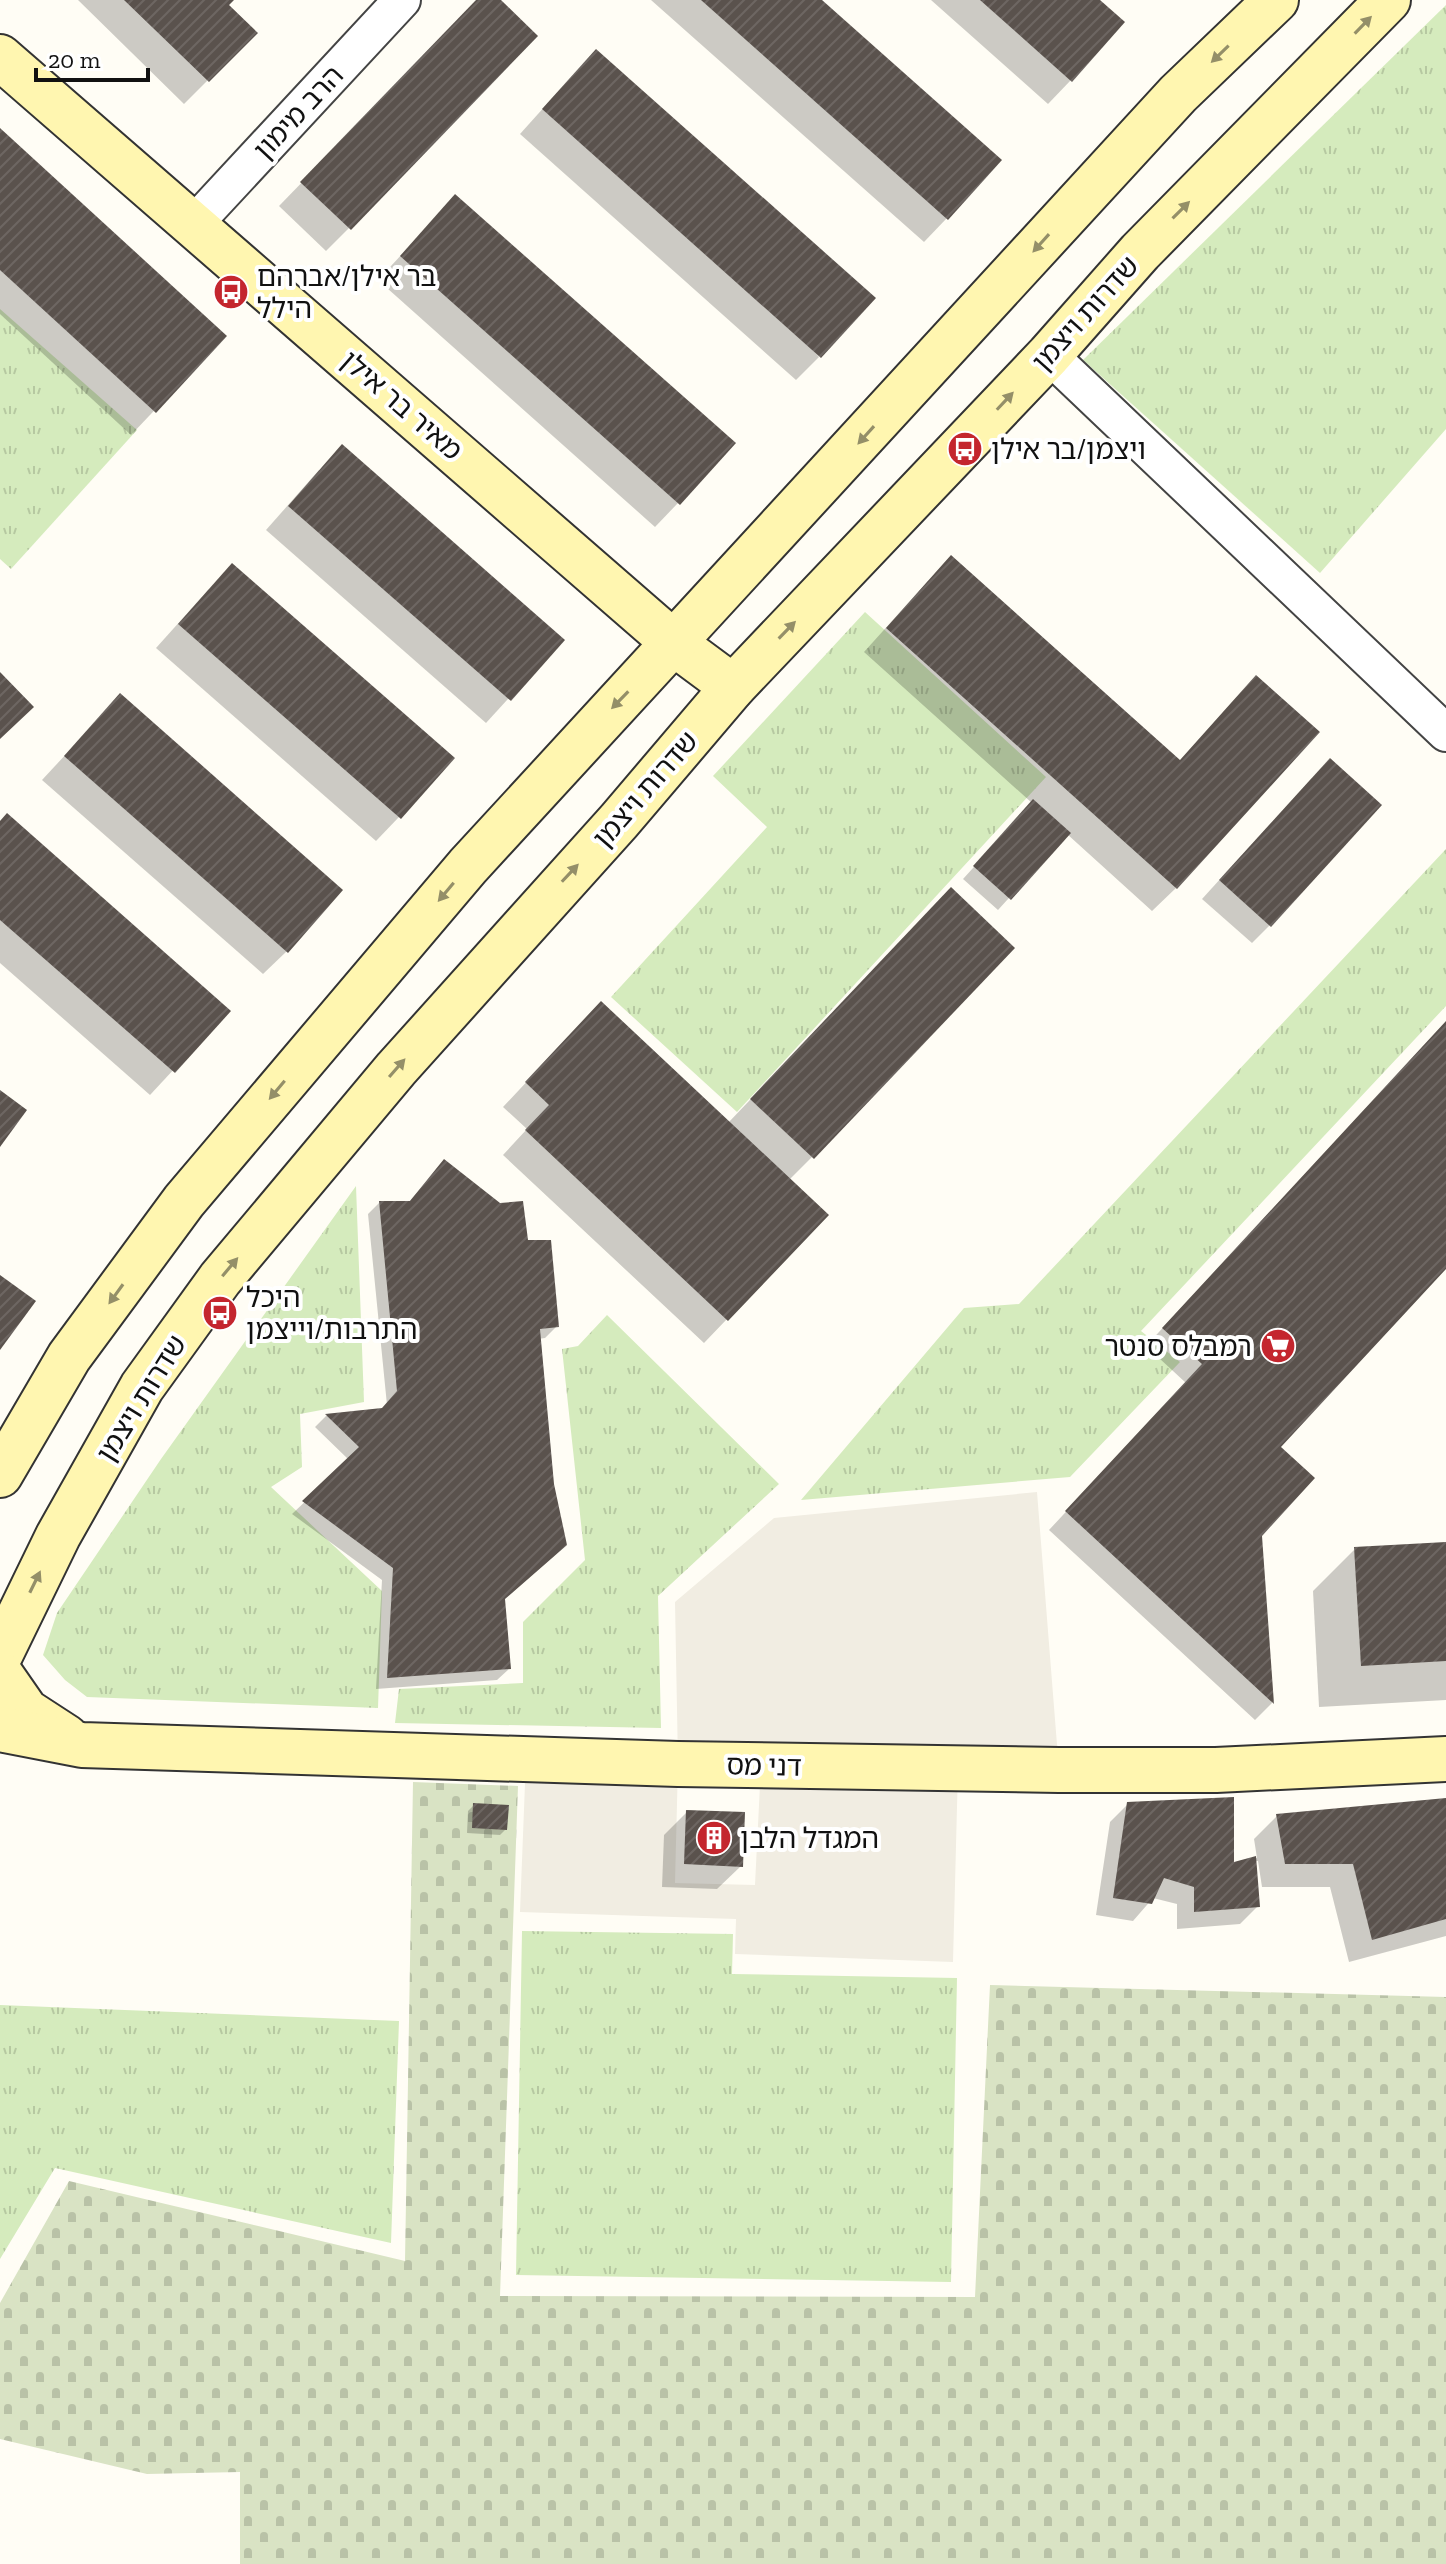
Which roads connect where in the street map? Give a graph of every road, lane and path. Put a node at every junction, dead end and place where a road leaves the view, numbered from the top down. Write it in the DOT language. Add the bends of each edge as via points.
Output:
graph roads {
  1 [pos="402,0"];
  2 [pos="1276,0"];
  3 [pos="1388,0"];
  4 [pos="0,57"];
  5 [pos="194,224"];
  6 [pos="1049,355"];
  7 [pos="675,644"];
  8 [pos="733,687"];
  9 [pos="1446,733"];
  10 [pos="0,1475"];
  11 [pos="0,1651"];
  12 [pos="0,1677"];
  13 [pos="0,1729"];
  14 [pos="82,1745"];
  15 [pos="1446,1759"];
  1 -- 5 [label="street, הרב מימון"];
  2 -- 7 [label="main road, one-way" via="1178,94"];
  6 -- 3 [label="main road, שדרות ויצמן, one-way" via="1140,252"];
  4 -- 5 [label="main road, מאיר בר אילן"];
  5 -- 7 [label="main road, מאיר בר אילן"];
  8 -- 6 [label="main road, שדרות ויצמן, one-way"];
  6 -- 9 [label="street"];
  7 -- 8 [label="main road, מאיר בר אילן"];
  7 -- 10 [label="main road, one-way" via="468,866 184,1201 69,1357"];
  11 -- 8 [label="main road, שדרות ויצמן, one-way" via="142,1387 220,1279 396,1069"];
  11 -- 12 [label="main road"];
  12 -- 14 [label="main road, דני מס" via="26,1711 51,1731"];
  13 -- 14 [label="main road, דני מס"];
  14 -- 15 [label="main road, דני מס" via="1059,1770 1216,1770"];
}
